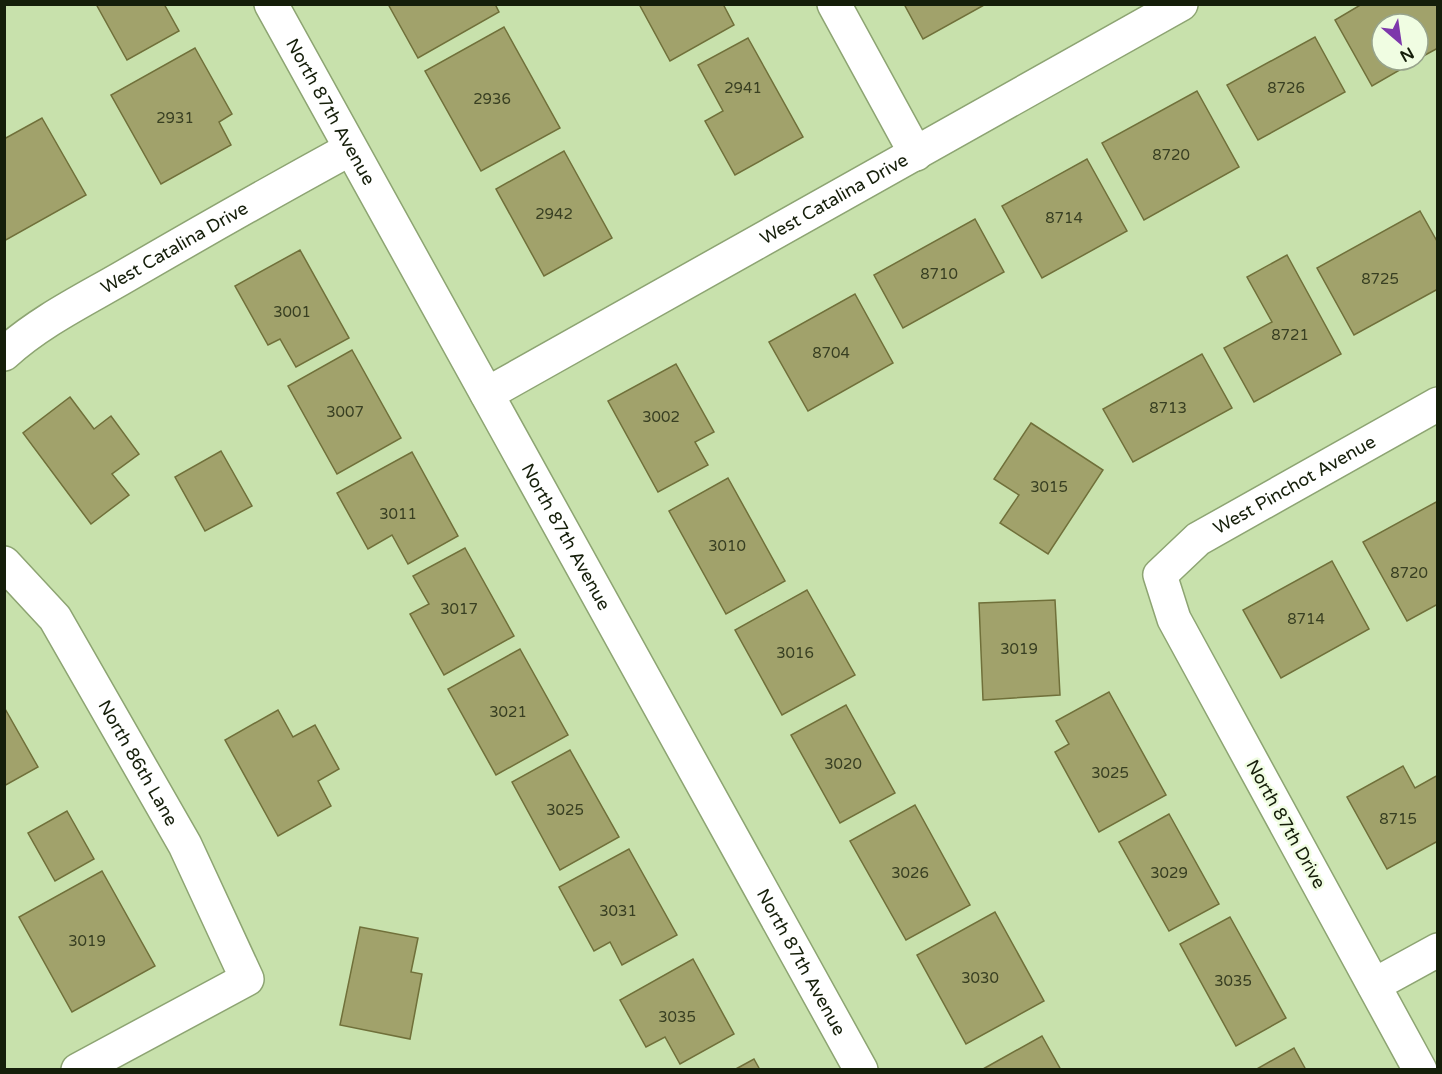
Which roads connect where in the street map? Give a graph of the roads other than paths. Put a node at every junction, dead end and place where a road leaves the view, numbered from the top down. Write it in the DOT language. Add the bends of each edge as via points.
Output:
graph roads {
  1 [pos="271,4"];
  2 [pos="834,4"];
  3 [pos="1181,4"];
  4 [pos="350,149"];
  5 [pos="916,154"];
  6 [pos="4,354"];
  7 [pos="487,394"];
  8 [pos="1437,404"];
  9 [pos="4,563"];
  10 [pos="1160,575"];
  11 [pos="1437,950"];
  12 [pos="1374,985"];
  13 [pos="78,1070"];
  14 [pos="861,1070"];
  15 [pos="1420,1070"];
  1 -- 4 [label="street, North 87th Avenue"];
  2 -- 5 [label="street"];
  3 -- 5 [label="street, West Catalina Drive"];
  4 -- 6 [label="street, West Catalina Drive" via="61,313"];
  4 -- 7 [label="street, North 87th Avenue"];
  5 -- 7 [label="street, West Catalina Drive"];
  7 -- 14 [label="street, North 87th Avenue"];
  8 -- 10 [label="street, West Pinchot Avenue" via="1198,539"];
  9 -- 13 [label="street, North 86th Lane" via="56,618 185,845 247,979"];
  10 -- 12 [label="street, North 87th Drive" via="1174,618"];
  11 -- 12 [label="street"];
  12 -- 15 [label="street, North 87th Drive"];
}
